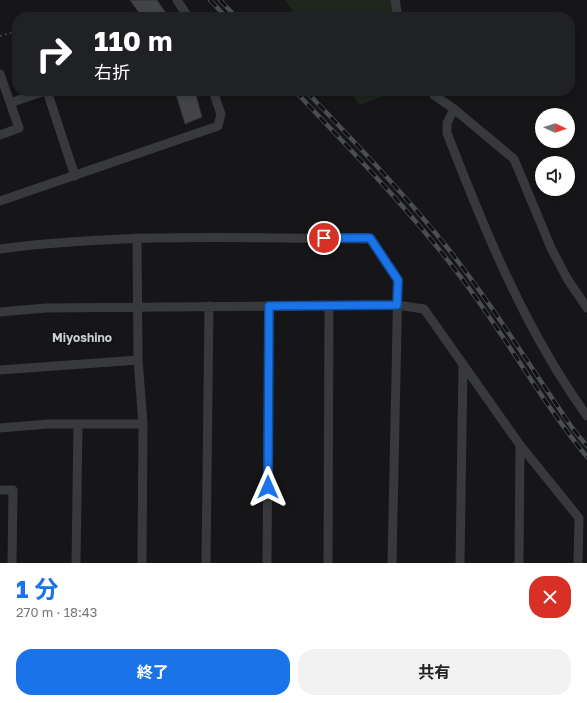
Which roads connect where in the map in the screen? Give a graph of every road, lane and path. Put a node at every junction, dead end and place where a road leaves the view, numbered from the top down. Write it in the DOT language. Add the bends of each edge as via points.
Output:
graph roads {
  1 [pos="177,0"];
  2 [pos="395,0"];
  3 [pos="185,12"];
  4 [pos="397,12"];
  5 [pos="12,32"];
  6 [pos="0,36"];
  7 [pos="0,74"];
  8 [pos="31,96"];
  9 [pos="48,96"];
  10 [pos="216,96"];
  11 [pos="435,96"];
  12 [pos="10,103"];
  13 [pos="454,109"];
  14 [pos="0,135"];
  15 [pos="75,176"];
  16 [pos="0,201"];
  17 [pos="137,238"];
  18 [pos="0,249"];
  19 [pos="397,305"];
  20 [pos="138,306"];
  21 [pos="209,306"];
  22 [pos="269,306"];
  23 [pos="329,306"];
  24 [pos="587,308"];
  25 [pos="0,312"];
  26 [pos="138,360"];
  27 [pos="463,364"];
  28 [pos="0,370"];
  29 [pos="587,416"];
  30 [pos="78,424"];
  31 [pos="143,424"];
  32 [pos="0,428"];
  33 [pos="520,444"];
  34 [pos="0,490"];
  35 [pos="12,563"];
  36 [pos="76,563"];
  37 [pos="142,563"];
  38 [pos="206,563"];
  39 [pos="267,563"];
  40 [pos="328,563"];
  41 [pos="392,563"];
  42 [pos="460,563"];
  43 [pos="519,563"];
  44 [pos="578,563"];
  1 -- 3 [label="street"];
  2 -- 4 [label="street"];
  5 -- 6 [label="path"];
  7 -- 12 [label="street"];
  8 -- 12 [label="street"];
  9 -- 15 [label="street"];
  10 -- 15 [label="street" via="221,114 218,126"];
  11 -- 13 [label="street"];
  12 -- 14 [label="street" via="19,128"];
  13 -- 24 [label="street" via="514,158 551,248"];
  13 -- 29 [label="street" via="447,123 446,133 473,201 557,374"];
  15 -- 16 [label="street"];
  17 -- 18 [label="street"];
  17 -- 19 [label="street" via="370,238 398,280"];
  17 -- 20 [label="street"];
  19 -- 23 [label="street"];
  19 -- 27 [label="street" via="424,309"];
  19 -- 41 [label="street"];
  20 -- 21 [label="street"];
  20 -- 25 [label="street"];
  20 -- 26 [label="street"];
  21 -- 22 [label="street"];
  21 -- 38 [label="street"];
  22 -- 23 [label="street"];
  22 -- 39 [label="street"];
  23 -- 40 [label="street"];
  26 -- 28 [label="street"];
  26 -- 31 [label="street"];
  27 -- 33 [label="street"];
  27 -- 42 [label="street"];
  30 -- 31 [label="street"];
  30 -- 32 [label="street"];
  30 -- 36 [label="street"];
  31 -- 37 [label="street"];
  33 -- 43 [label="street"];
  33 -- 44 [label="street" via="579,518"];
  34 -- 35 [label="street" via="13,490"];
}
